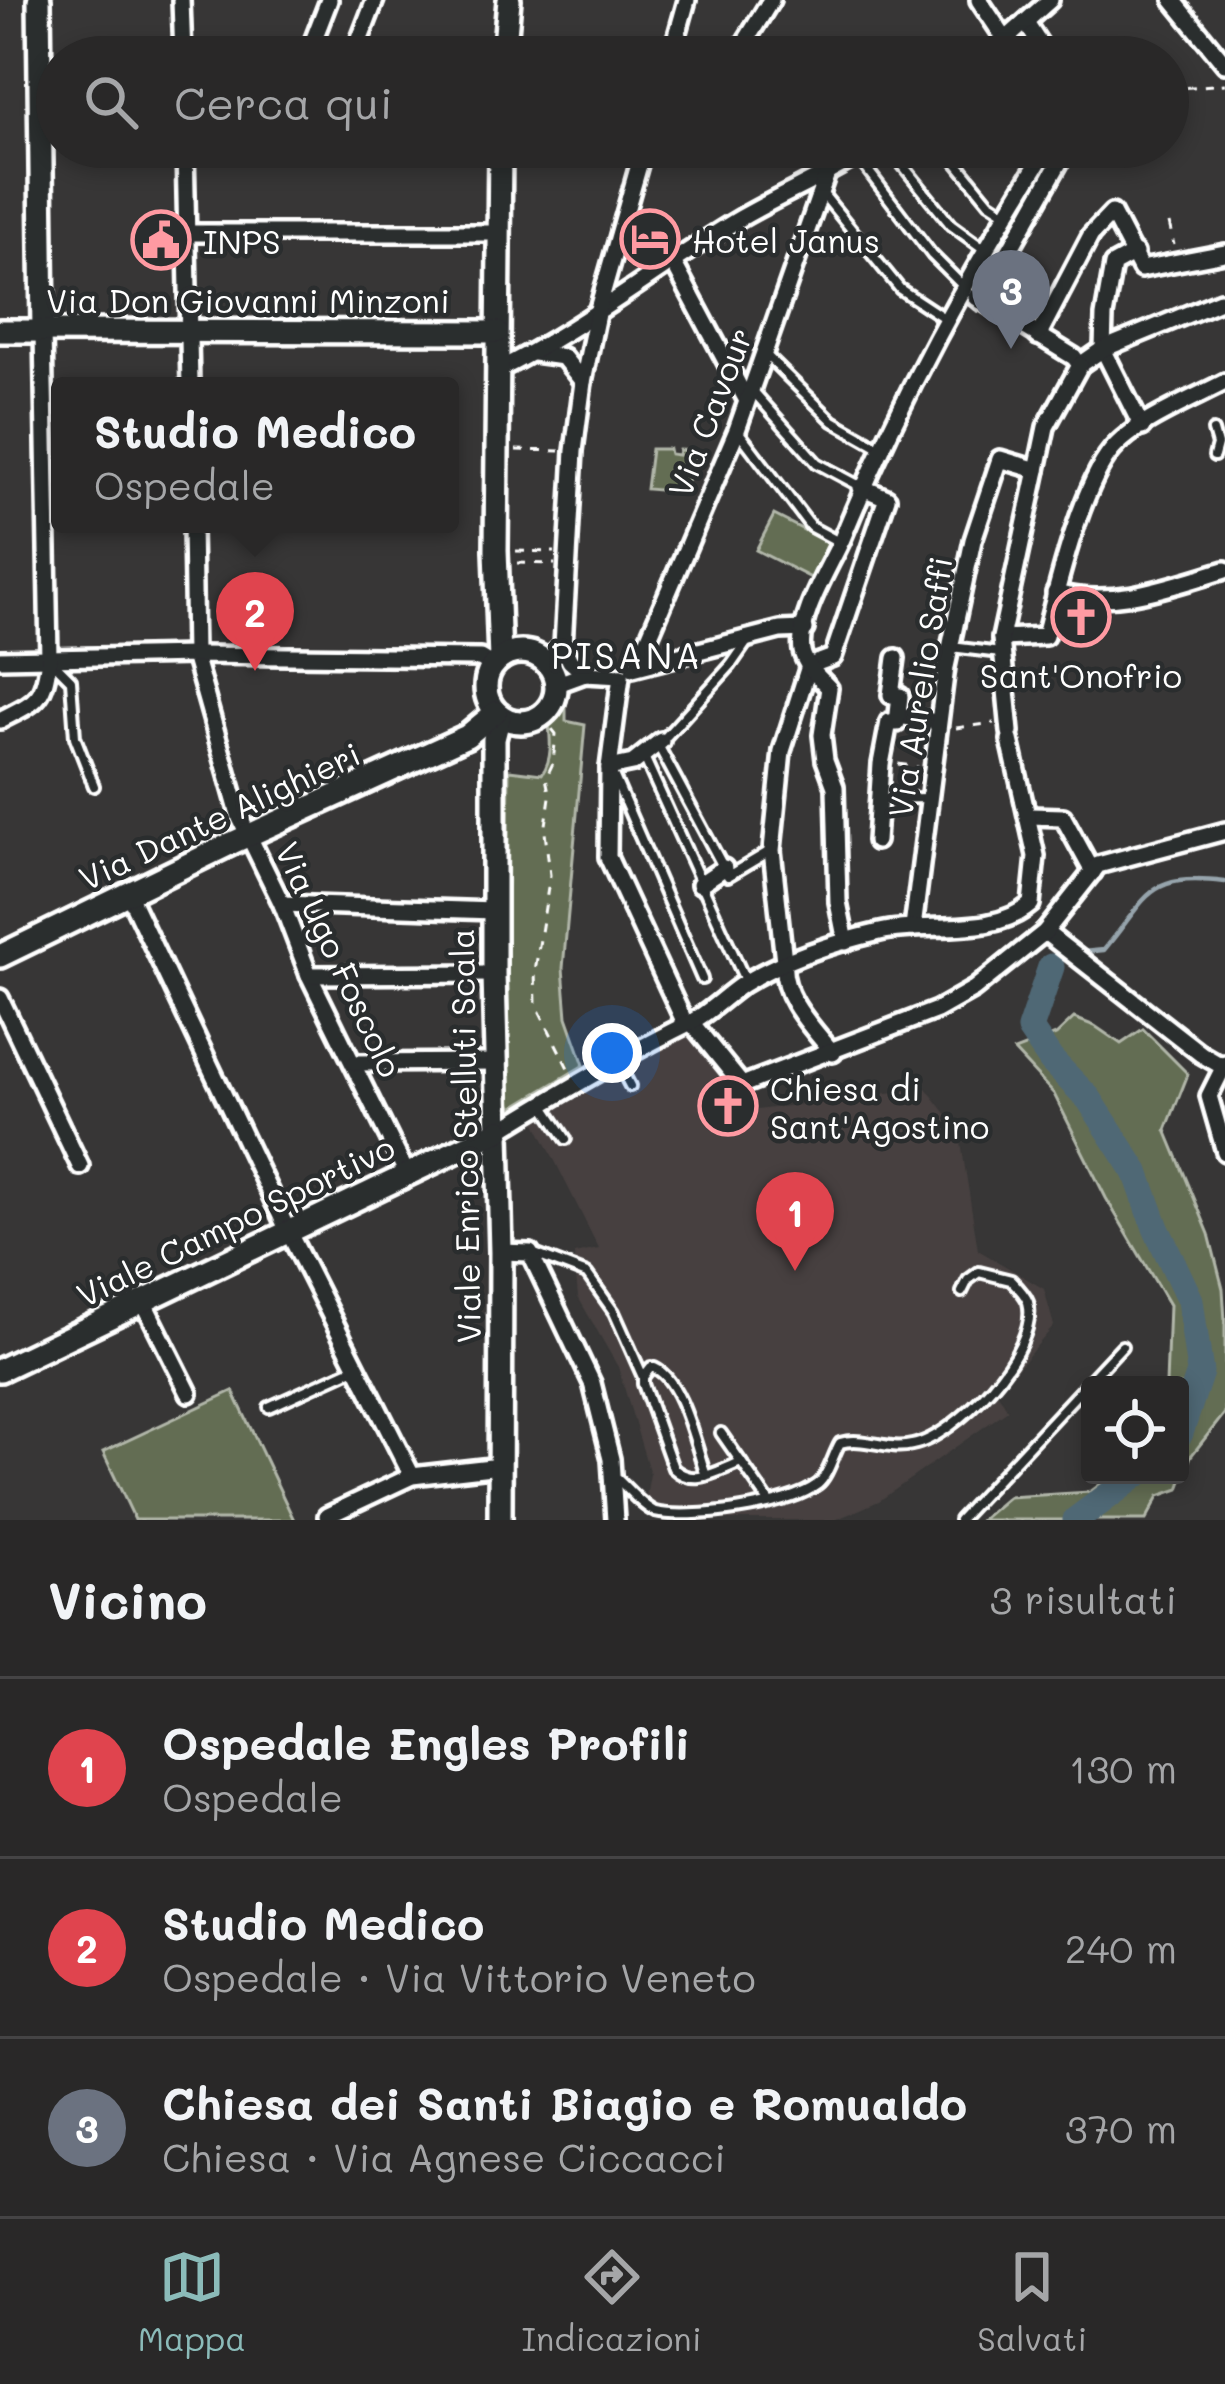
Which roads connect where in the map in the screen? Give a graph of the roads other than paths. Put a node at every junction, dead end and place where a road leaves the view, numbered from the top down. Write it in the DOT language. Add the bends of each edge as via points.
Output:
graph roads {
  1 [pos="39,0"];
  2 [pos="181,0"];
  3 [pos="328,0"];
  4 [pos="375,0"];
  5 [pos="509,0"];
  6 [pos="687,0"];
  7 [pos="771,0"];
  8 [pos="980,0"];
  9 [pos="1050,0"];
  10 [pos="1173,0"];
  11 [pos="1026,23"];
  12 [pos="39,36"];
  13 [pos="182,36"];
  14 [pos="315,36"];
  15 [pos="361,36"];
  16 [pos="506,36"];
  17 [pos="676,36"];
  18 [pos="749,36"];
  19 [pos="1003,36"];
  20 [pos="1009,36"];
  21 [pos="1034,36"];
  22 [pos="1225,64"];
  23 [pos="41,168"];
  24 [pos="185,168"];
  25 [pos="500,168"];
  26 [pos="638,168"];
  27 [pos="844,168"];
  28 [pos="875,168"];
  29 [pos="905,168"];
  30 [pos="961,168"];
  31 [pos="1035,168"];
  32 [pos="1056,168"];
  33 [pos="824,184"];
  34 [pos="1007,214"];
  35 [pos="187,232"];
  36 [pos="498,233"];
  37 [pos="985,250"];
  38 [pos="1135,253"];
  39 [pos="1221,254"];
  40 [pos="674,262"];
  41 [pos="964,287"];
  42 [pos="1223,299"];
  43 [pos="981,302"];
  44 [pos="598,309"];
  45 [pos="945,319"];
  46 [pos="0,331"];
  47 [pos="43,331"];
  48 [pos="189,331"];
  49 [pos="497,332"];
  50 [pos="1038,336"];
  51 [pos="1103,349"];
  52 [pos="534,353"];
  53 [pos="765,354"];
  54 [pos="1080,365"];
  55 [pos="496,371"];
  56 [pos="190,377"];
  57 [pos="584,382"];
  58 [pos="1225,382"];
  59 [pos="748,394"];
  60 [pos="1142,427"];
  61 [pos="737,430"];
  62 [pos="1214,430"];
  63 [pos="879,447"];
  64 [pos="1214,456"];
  65 [pos="1037,470"];
  66 [pos="861,487"];
  67 [pos="192,533"];
  68 [pos="840,543"];
  69 [pos="1225,571"];
  70 [pos="1055,593"];
  71 [pos="805,629"];
  72 [pos="750,638"];
  73 [pos="563,646"];
  74 [pos="1002,646"];
  75 [pos="951,647"];
  76 [pos="194,656"];
  77 [pos="0,658"];
  78 [pos="49,658"];
  79 [pos="896,658"];
  80 [pos="502,659"];
  81 [pos="545,662"];
  82 [pos="637,665"];
  83 [pos="809,666"];
  84 [pos="585,674"];
  85 [pos="620,676"];
  86 [pos="556,685"];
  87 [pos="501,713"];
  88 [pos="898,716"];
  89 [pos="0,719"];
  90 [pos="937,726"];
  91 [pos="467,736"];
  92 [pos="654,748"];
  93 [pos="496,751"];
  94 [pos="609,768"];
  95 [pos="94,786"];
  96 [pos="928,798"];
  97 [pos="879,799"];
  98 [pos="1029,816"];
  99 [pos="1225,831"];
  100 [pos="249,836"];
  101 [pos="876,841"];
  102 [pos="772,850"];
  103 [pos="726,872"];
  104 [pos="1094,872"];
  105 [pos="700,884"];
  106 [pos="128,893"];
  107 [pos="282,904"];
  108 [pos="494,910"];
  109 [pos="913,928"];
  110 [pos="1045,932"];
  111 [pos="846,942"];
  112 [pos="0,956"];
  113 [pos="784,962"];
  114 [pos="494,974"];
  115 [pos="309,976"];
  116 [pos="702,979"];
  117 [pos="746,982"];
  118 [pos="0,998"];
  119 [pos="688,1022"];
  120 [pos="833,1053"];
  121 [pos="617,1061"];
  122 [pos="498,1062"];
  123 [pos="355,1063"];
  124 [pos="1224,1066"];
  125 [pos="629,1086"];
  126 [pos="542,1104"];
  127 [pos="500,1130"];
  128 [pos="566,1139"];
  129 [pos="1225,1152"];
  130 [pos="80,1166"];
  131 [pos="407,1174"];
  132 [pos="288,1231"];
  133 [pos="501,1252"];
  134 [pos="530,1252"];
  135 [pos="962,1292"];
  136 [pos="143,1300"];
  137 [pos="1122,1346"];
  138 [pos="356,1367"];
  139 [pos="0,1370"];
  140 [pos="643,1377"];
  141 [pos="189,1393"];
  142 [pos="268,1407"];
  143 [pos="721,1433"];
  144 [pos="741,1462"];
  145 [pos="500,1466"];
  146 [pos="612,1474"];
  147 [pos="412,1476"];
  148 [pos="706,1476"];
  149 [pos="769,1502"];
  150 [pos="327,1516"];
  151 [pos="500,1520"];
  152 [pos="615,1520"];
  153 [pos="959,1520"];
  1 -- 12 [label="street"];
  2 -- 13 [label="street"];
  3 -- 14 [label="street"];
  4 -- 15 [label="street"];
  5 -- 16 [label="street"];
  6 -- 17 [label="street"];
  7 -- 18 [label="street"];
  8 -- 19 [label="street"];
  9 -- 11 [label="street"];
  10 -- 22 [label="street"];
  11 -- 20 [label="street"];
  11 -- 21 [label="street"];
  23 -- 47 [label="street"];
  24 -- 35 [label="street"];
  25 -- 36 [label="street"];
  26 -- 44 [label="street"];
  27 -- 33 [label="street"];
  28 -- 41 [label="lane" via="932,255"];
  29 -- 37 [label="lane" via="951,225"];
  30 -- 34 [label="lane"];
  31 -- 34 [label="street"];
  32 -- 43 [label="street"];
  33 -- 40 [label="street" via="742,217"];
  33 -- 45 [label="lane" via="900,289"];
  33 -- 53 [label="street, Via Cavour"];
  34 -- 37 [label="street"];
  35 -- 36 [label="street"];
  35 -- 48 [label="street"];
  36 -- 49 [label="street"];
  37 -- 41 [label="street"];
  38 -- 39 [label="street" via="1141,269"];
  38 -- 50 [label="street" via="1112,213 1091,235"];
  38 -- 51 [label="street" via="1113,265"];
  40 -- 44 [label="street"];
  40 -- 59 [label="street"];
  41 -- 43 [label="street"];
  41 -- 45 [label="street"];
  42 -- 51 [label="street"];
  43 -- 50 [label="street"];
  44 -- 52 [label="street"];
  44 -- 57 [label="street"];
  45 -- 63 [label="street"];
  46 -- 47 [label="street, Via Don Giovanni Minzoni"];
  47 -- 48 [label="street, Via Don Giovanni Minzoni"];
  47 -- 78 [label="street"];
  48 -- 49 [label="street, Via Don Giovanni Minzoni"];
  48 -- 56 [label="street"];
  49 -- 55 [label="street"];
  50 -- 54 [label="street"];
  51 -- 54 [label="street"];
  51 -- 60 [label="street"];
  52 -- 55 [label="street"];
  52 -- 57 [label="street" via="563,357"];
  53 -- 59 [label="street, Via Cavour"];
  53 -- 63 [label="lane" via="833,421"];
  54 -- 65 [label="street" via="1046,427"];
  55 -- 80 [label="street"];
  57 -- 73 [label="street"];
  58 -- 60 [label="street"];
  59 -- 61 [label="street, Via Cavour"];
  59 -- 66 [label="lane" via="817,463"];
  60 -- 70 [label="street" via="1112,449 1093,485"];
  61 -- 68 [label="lane" via="811,527"];
  61 -- 82 [label="street, Via Cavour"];
  62 -- 64 [label="lane"];
  63 -- 66 [label="street"];
  65 -- 74 [label="street"];
  65 -- 75 [label="street, Via Aurelio Saffi" via="1000,459"];
  66 -- 68 [label="street"];
  66 -- 83 [label="street" via="887,498 833,657"];
  67 -- 76 [label="street, Via Ugo Foscolo"];
  68 -- 71 [label="street"];
  69 -- 70 [label="street" via="1137,596"];
  70 -- 74 [label="street" via="1045,636"];
  71 -- 72 [label="street"];
  71 -- 83 [label="street"];
  72 -- 82 [label="street"];
  72 -- 92 [label="lane"];
  73 -- 81 [label="street"];
  73 -- 84 [label="street"];
  74 -- 75 [label="lane"];
  74 -- 98 [label="street"];
  75 -- 90 [label="street, Via Aurelio Saffi"];
  76 -- 78 [label="street"];
  76 -- 80 [label="street"];
  76 -- 100 [label="street, Via Ugo Foscolo"];
  77 -- 78 [label="street"];
  78 -- 89 [label="street" via="37,701"];
  78 -- 95 [label="lane" via="71,680 75,737"];
  79 -- 88 [label="street" via="891,694 900,696"];
  80 -- 81 [label="street" via="527,653"];
  80 -- 87 [label="street" via="486,682"];
  81 -- 86 [label="street"];
  82 -- 85 [label="street"];
  83 -- 102 [label="street" via="782,751"];
  83 -- 111 [label="street" via="829,688 822,735 835,788"];
  84 -- 85 [label="street"];
  84 -- 86 [label="street"];
  85 -- 94 [label="street"];
  86 -- 87 [label="street" via="541,715"];
  87 -- 91 [label="street, Via Dante Alighieri"];
  87 -- 93 [label="street, Viale Enrico Stelluti Scala"];
  88 -- 90 [label="street"];
  88 -- 97 [label="street" via="889,722"];
  90 -- 96 [label="street, Via Aurelio Saffi"];
  91 -- 93 [label="street"];
  91 -- 100 [label="street, Via Dante Alighieri"];
  92 -- 94 [label="street"];
  92 -- 103 [label="lane"];
  92 -- 105 [label="lane"];
  93 -- 108 [label="street, Viale Enrico Stelluti Scala"];
  94 -- 116 [label="lane"];
  94 -- 119 [label="street" via="608,857"];
  96 -- 97 [label="lane"];
  96 -- 109 [label="street, Via Aurelio Saffi"];
  97 -- 101 [label="street"];
  98 -- 104 [label="street" via="1064,817"];
  98 -- 109 [label="street" via="1036,856 1031,904 994,922"];
  99 -- 104 [label="street"];
  100 -- 106 [label="street, Via Dante Alighieri"];
  100 -- 107 [label="street, Via Ugo Foscolo"];
  102 -- 103 [label="lane"];
  102 -- 113 [label="street"];
  103 -- 105 [label="street"];
  104 -- 110 [label="street"];
  105 -- 117 [label="lane"];
  106 -- 112 [label="street, Via Dante Alighieri"];
  106 -- 132 [label="street"];
  107 -- 108 [label="street"];
  107 -- 115 [label="street, Via Ugo Foscolo"];
  108 -- 114 [label="street, Viale Enrico Stelluti Scala"];
  109 -- 111 [label="street"];
  110 -- 120 [label="street" via="938,1010"];
  110 -- 124 [label="street"];
  111 -- 113 [label="street"];
  113 -- 117 [label="street"];
  113 -- 120 [label="street" via="782,977 801,1013"];
  114 -- 115 [label="street"];
  114 -- 122 [label="street, Viale Enrico Stelluti Scala"];
  115 -- 123 [label="street, Via Ugo Foscolo"];
  117 -- 119 [label="street"];
  118 -- 130 [label="street"];
  119 -- 120 [label="street" via="742,1085"];
  119 -- 121 [label="street"];
  121 -- 125 [label="lane"];
  121 -- 126 [label="street"];
  122 -- 123 [label="street"];
  122 -- 127 [label="street, Viale Enrico Stelluti Scala"];
  123 -- 131 [label="street, Via Ugo Foscolo"];
  124 -- 129 [label="street" via="1209,1096"];
  126 -- 127 [label="street"];
  126 -- 128 [label="lane"];
  127 -- 131 [label="street, Viale Campo Sportivo"];
  127 -- 133 [label="street, Viale Enrico Stelluti Scala"];
  131 -- 132 [label="street, Viale Campo Sportivo"];
  132 -- 136 [label="street, Viale Campo Sportivo"];
  132 -- 138 [label="street"];
  133 -- 134 [label="street"];
  133 -- 145 [label="street, Viale Enrico Stelluti Scala"];
  134 -- 140 [label="lane" via="587,1274"];
  134 -- 146 [label="street" via="592,1383"];
  135 -- 149 [label="lane" via="979,1272 993,1273 1012,1280 1029,1304 1022,1342 991,1390 928,1440 840,1443 822,1481"];
  136 -- 139 [label="street, Viale Campo Sportivo"];
  136 -- 141 [label="street"];
  137 -- 153 [label="lane"];
  138 -- 142 [label="lane"];
  138 -- 147 [label="street"];
  140 -- 148 [label="lane" via="673,1468 694,1480"];
  140 -- 148 [label="lane" via="659,1368 674,1384"];
  143 -- 144 [label="lane"];
  144 -- 148 [label="lane"];
  144 -- 149 [label="lane"];
  145 -- 147 [label="street"];
  145 -- 151 [label="street, Viale Enrico Stelluti Scala"];
  146 -- 149 [label="lane" via="653,1511 686,1520"];
  146 -- 152 [label="street"];
  147 -- 150 [label="street"];
}
